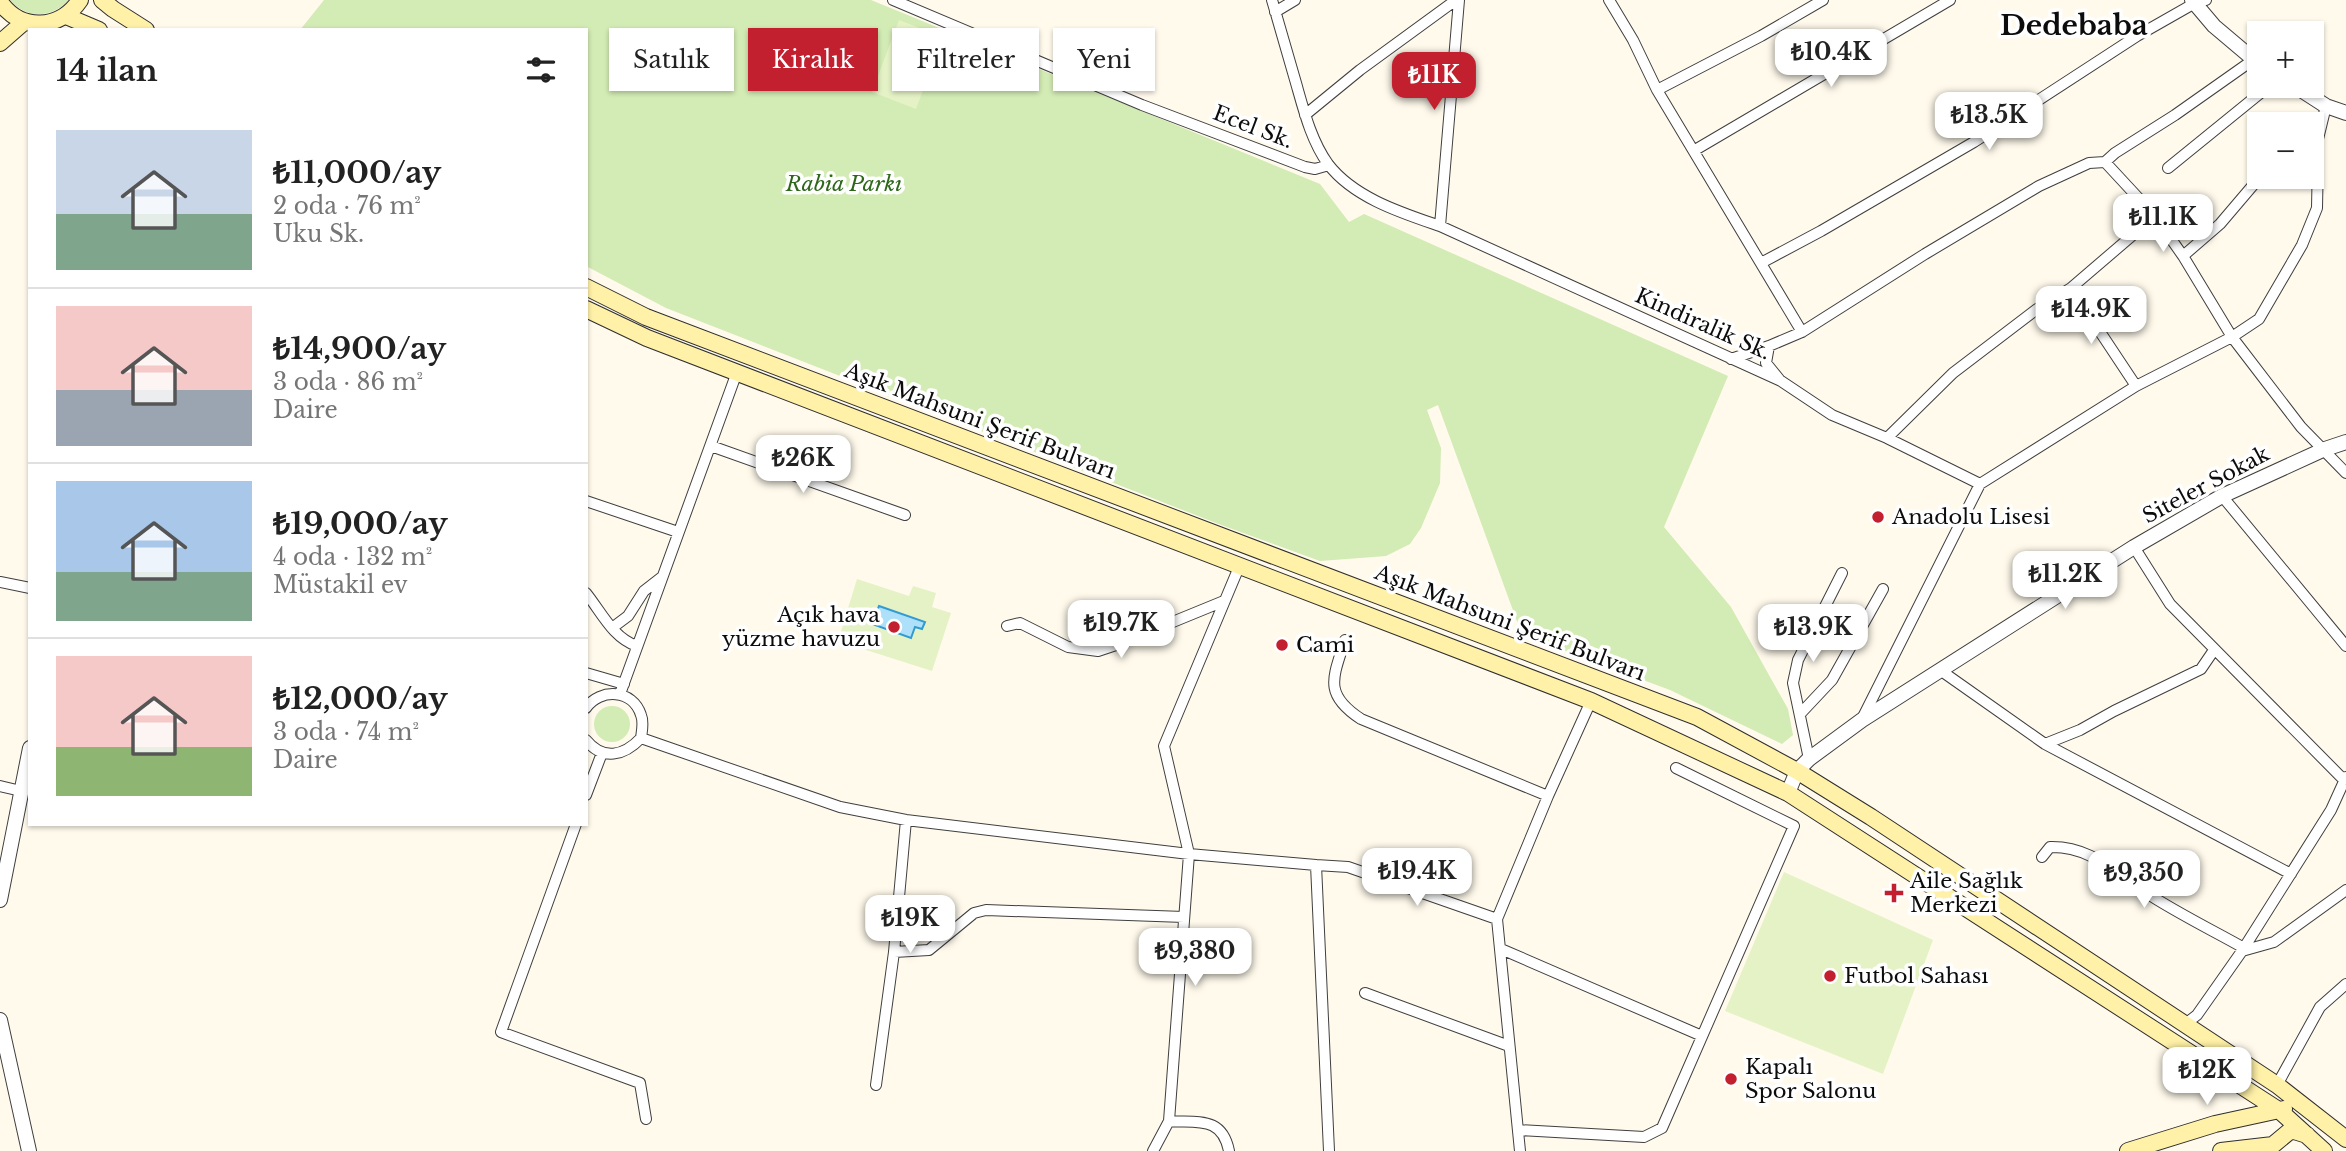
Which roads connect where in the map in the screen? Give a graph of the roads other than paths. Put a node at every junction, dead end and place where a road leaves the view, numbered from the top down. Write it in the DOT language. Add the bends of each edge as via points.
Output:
graph roads {
  1 [pos="80,0"];
  2 [pos="102,0"];
  3 [pos="893,0"];
  4 [pos="1272,0"];
  5 [pos="1296,0"];
  6 [pos="1458,0"];
  7 [pos="1823,0"];
  8 [pos="1950,0"];
  9 [pos="1613,1"];
  10 [pos="2198,1"];
  11 [pos="0,2"];
  12 [pos="1275,12"];
  13 [pos="66,16"];
  14 [pos="24,22"];
  15 [pos="94,28"];
  16 [pos="143,28"];
  17 [pos="0,43"];
  18 [pos="2247,54"];
  19 [pos="2247,68"];
  20 [pos="1657,90"];
  21 [pos="2254,98"];
  22 [pos="2314,98"];
  23 [pos="2326,106"];
  24 [pos="2324,113"];
  25 [pos="2346,113"];
  26 [pos="1305,115"];
  27 [pos="1695,150"];
  28 [pos="2105,162"];
  29 [pos="1329,165"];
  30 [pos="2168,168"];
  31 [pos="2250,189"];
  32 [pos="2317,189"];
  33 [pos="2155,216"];
  34 [pos="1440,226"];
  35 [pos="2183,256"];
  36 [pos="1761,263"];
  37 [pos="588,288"];
  38 [pos="2071,288"];
  39 [pos="588,310"];
  40 [pos="1802,332"];
  41 [pos="2232,337"];
  42 [pos="1769,346"];
  43 [pos="1731,359"];
  44 [pos="737,372"];
  45 [pos="1781,381"];
  46 [pos="2136,386"];
  47 [pos="1888,438"];
  48 [pos="2346,442"];
  49 [pos="711,446"];
  50 [pos="2325,449"];
  51 [pos="2346,473"];
  52 [pos="1980,484"];
  53 [pos="2222,496"];
  54 [pos="588,502"];
  55 [pos="905,515"];
  56 [pos="678,532"];
  57 [pos="2134,547"];
  58 [pos="1238,567"];
  59 [pos="1842,573"];
  60 [pos="662,577"];
  61 [pos="0,582"];
  62 [pos="28,588"];
  63 [pos="1883,589"];
  64 [pos="588,596"];
  65 [pos="1224,601"];
  66 [pos="1007,626"];
  67 [pos="612,628"];
  68 [pos="1345,640"];
  69 [pos="637,646"];
  70 [pos="2346,646"];
  71 [pos="2214,650"];
  72 [pos="1940,670"];
  73 [pos="588,674"];
  74 [pos="622,689"];
  75 [pos="1591,701"];
  76 [pos="588,706"];
  77 [pos="1801,713"];
  78 [pos="1862,720"];
  79 [pos="641,738"];
  80 [pos="588,742"];
  81 [pos="2045,744"];
  82 [pos="601,753"];
  83 [pos="28,758"];
  84 [pos="1809,759"];
  85 [pos="1676,768"];
  86 [pos="1797,771"];
  87 [pos="2345,779"];
  88 [pos="0,786"];
  89 [pos="588,789"];
  90 [pos="21,791"];
  91 [pos="1788,793"];
  92 [pos="1548,796"];
  93 [pos="906,820"];
  94 [pos="575,826"];
  95 [pos="1189,854"];
  96 [pos="2042,857"];
  97 [pos="1316,865"];
  98 [pos="2291,874"];
  99 [pos="2346,890"];
  100 [pos="0,900"];
  101 [pos="1184,917"];
  102 [pos="1497,919"];
  103 [pos="1501,949"];
  104 [pos="2243,950"];
  105 [pos="894,952"];
  106 [pos="2346,984"];
  107 [pos="1365,993"];
  108 [pos="0,1020"];
  109 [pos="2184,1025"];
  110 [pos="1702,1036"];
  111 [pos="1509,1046"];
  112 [pos="876,1085"];
  113 [pos="2277,1085"];
  114 [pos="2299,1101"];
  115 [pos="2280,1111"];
  116 [pos="2313,1112"];
  117 [pos="646,1119"];
  118 [pos="1168,1121"];
  119 [pos="1518,1130"];
  120 [pos="2346,1139"];
  121 [pos="2312,1146"];
  122 [pos="2274,1148"];
  123 [pos="29,1151"];
  124 [pos="1153,1151"];
  125 [pos="1229,1151"];
  126 [pos="1329,1151"];
  127 [pos="1520,1151"];
  128 [pos="2129,1151"];
  129 [pos="2221,1151"];
  130 [pos="2324,1151"];
  1 -- 13 [label="main road"];
  2 -- 16 [label="main road"];
  3 -- 29 [label="street, Ecel Sk." via="1142,105 1305,167"];
  4 -- 12 [label="street, Kindiralik Sk."];
  5 -- 12 [label="street"];
  6 -- 26 [label="street"];
  6 -- 34 [label="street"];
  7 -- 20 [label="street"];
  8 -- 27 [label="street"];
  9 -- 20 [label="street"];
  10 -- 18 [label="street" via="2214,26"];
  10 -- 36 [label="street" via="1974,142"];
  11 -- 14 [label="main road"];
  12 -- 26 [label="street, Kindiralik Sk."];
  13 -- 14 [label="main road" via="50,23"];
  13 -- 15 [label="main road"];
  14 -- 17 [label="main road"];
  19 -- 28 [label="street"];
  20 -- 27 [label="street"];
  21 -- 30 [label="street"];
  22 -- 23 [label="street"];
  23 -- 24 [label="street"];
  23 -- 25 [label="street"];
  26 -- 29 [label="street, Kindiralik Sk."];
  27 -- 36 [label="street"];
  28 -- 33 [label="street"];
  28 -- 40 [label="street" via="2089,163 2039,186"];
  29 -- 34 [label="street, Kindiralik Sk." via="1391,209"];
  31 -- 35 [label="street" via="2220,224"];
  32 -- 41 [label="street" via="2317,208 2302,245 2259,319"];
  33 -- 35 [label="street"];
  33 -- 38 [label="street"];
  34 -- 43 [label="street, Kindiralik Sk."];
  35 -- 41 [label="street"];
  36 -- 40 [label="street"];
  37 -- 86 [label="main road, Aşık Mahsuni Şerif Bulvarı" via="646,317 1697,717"];
  38 -- 46 [label="street"];
  38 -- 47 [label="street" via="1953,373"];
  39 -- 44 [label="main road, Aşık Mahsuni Şerif Bulvarı"];
  40 -- 42 [label="street"];
  41 -- 46 [label="street"];
  41 -- 50 [label="street" via="2301,426"];
  42 -- 43 [label="street"];
  42 -- 45 [label="street" via="1766,363"];
  43 -- 45 [label="street, Kindiralik Sk."];
  44 -- 49 [label="street"];
  44 -- 58 [label="main road, Aşık Mahsuni Şerif Bulvarı"];
  45 -- 47 [label="street, Kindiralik Sk." via="1832,415"];
  46 -- 52 [label="street"];
  47 -- 52 [label="street, Kindiralik Sk."];
  48 -- 50 [label="street, Siteler Sokak"];
  49 -- 55 [label="street"];
  49 -- 56 [label="street"];
  50 -- 51 [label="street"];
  50 -- 53 [label="street, Siteler Sokak"];
  52 -- 78 [label="street"];
  53 -- 57 [label="street, Siteler Sokak"];
  53 -- 70 [label="street"];
  54 -- 56 [label="street"];
  56 -- 60 [label="street"];
  57 -- 71 [label="street" via="2170,604"];
  57 -- 72 [label="street, Siteler Sokak"];
  58 -- 65 [label="street"];
  58 -- 75 [label="main road, Aşık Mahsuni Şerif Bulvarı"];
  59 -- 77 [label="street" via="1798,660 1793,683"];
  60 -- 67 [label="street"];
  60 -- 69 [label="street"];
  61 -- 62 [label="street"];
  63 -- 77 [label="street" via="1832,680"];
  64 -- 67 [label="street"];
  65 -- 66 [label="street" via="1098,651 1068,647 1020,623"];
  65 -- 95 [label="street" via="1164,746"];
  67 -- 69 [label="street"];
  68 -- 92 [label="street" via="1334,673 1335,695 1345,708 1361,719"];
  69 -- 74 [label="street"];
  71 -- 81 [label="street" via="2201,670"];
  71 -- 87 [label="street"];
  72 -- 78 [label="street, Siteler Sokak"];
  72 -- 81 [label="street"];
  73 -- 74 [label="street"];
  74 -- 76 [label="street" via="598,697"];
  74 -- 79 [label="street" via="641,713"];
  75 -- 91 [label="main road, Aşık Mahsuni Şerif Bulvarı"];
  75 -- 92 [label="street"];
  77 -- 84 [label="street"];
  78 -- 84 [label="street, Siteler Sokak"];
  79 -- 82 [label="street" via="624,752"];
  79 -- 93 [label="street" via="840,807"];
  80 -- 82 [label="street"];
  81 -- 98 [label="street"];
  82 -- 89 [label="street"];
  83 -- 90 [label="street"];
  84 -- 86 [label="street, Siteler Sokak"];
  85 -- 110 [label="street" via="1794,826"];
  86 -- 91 [label="street, Siteler Sokak"];
  86 -- 109 [label="main road, Aşık Mahsuni Şerif Bulvarı"];
  87 -- 98 [label="street"];
  88 -- 90 [label="street"];
  90 -- 100 [label="street"];
  91 -- 115 [label="main road, Aşık Mahsuni Şerif Bulvarı"];
  92 -- 102 [label="street"];
  93 -- 95 [label="street"];
  93 -- 105 [label="street"];
  94 -- 117 [label="street" via="501,1032 640,1083"];
  95 -- 97 [label="street"];
  95 -- 101 [label="street"];
  96 -- 104 [label="street" via="2050,846 2068,846 2090,854"];
  97 -- 102 [label="street" via="1348,867"];
  97 -- 126 [label="street"];
  98 -- 104 [label="street"];
  99 -- 104 [label="street" via="2274,942"];
  101 -- 105 [label="street" via="986,910 974,913 929,950"];
  101 -- 118 [label="street"];
  102 -- 103 [label="street"];
  103 -- 110 [label="street"];
  103 -- 111 [label="street"];
  104 -- 109 [label="street" via="2197,1015"];
  105 -- 112 [label="street"];
  106 -- 113 [label="street" via="2319,1007"];
  107 -- 111 [label="street"];
  108 -- 123 [label="street"];
  109 -- 113 [label="main road, Aşık Mahsuni Şerif Bulvarı"];
  110 -- 119 [label="street" via="1662,1128 1644,1137"];
  111 -- 119 [label="street"];
  113 -- 114 [label="main road, Aşık Mahsuni Şerif Bulvarı"];
  114 -- 115 [label="main road"];
  114 -- 116 [label="main road, Aşık Mahsuni Şerif Bulvarı"];
  115 -- 121 [label="main road, Aşık Mahsuni Şerif Bulvarı"];
  115 -- 128 [label="main road" via="2215,1124"];
  116 -- 120 [label="main road, Aşık Mahsuni Şerif Bulvarı"];
  116 -- 121 [label="main road" via="2317,1127"];
  118 -- 124 [label="street"];
  118 -- 125 [label="street" via="1220,1128"];
  119 -- 127 [label="street"];
  121 -- 122 [label="main road" via="2291,1130"];
  121 -- 130 [label="main road, Aşık Mahsuni Şerif Bulvarı"];
  122 -- 129 [label="main road"];
}
